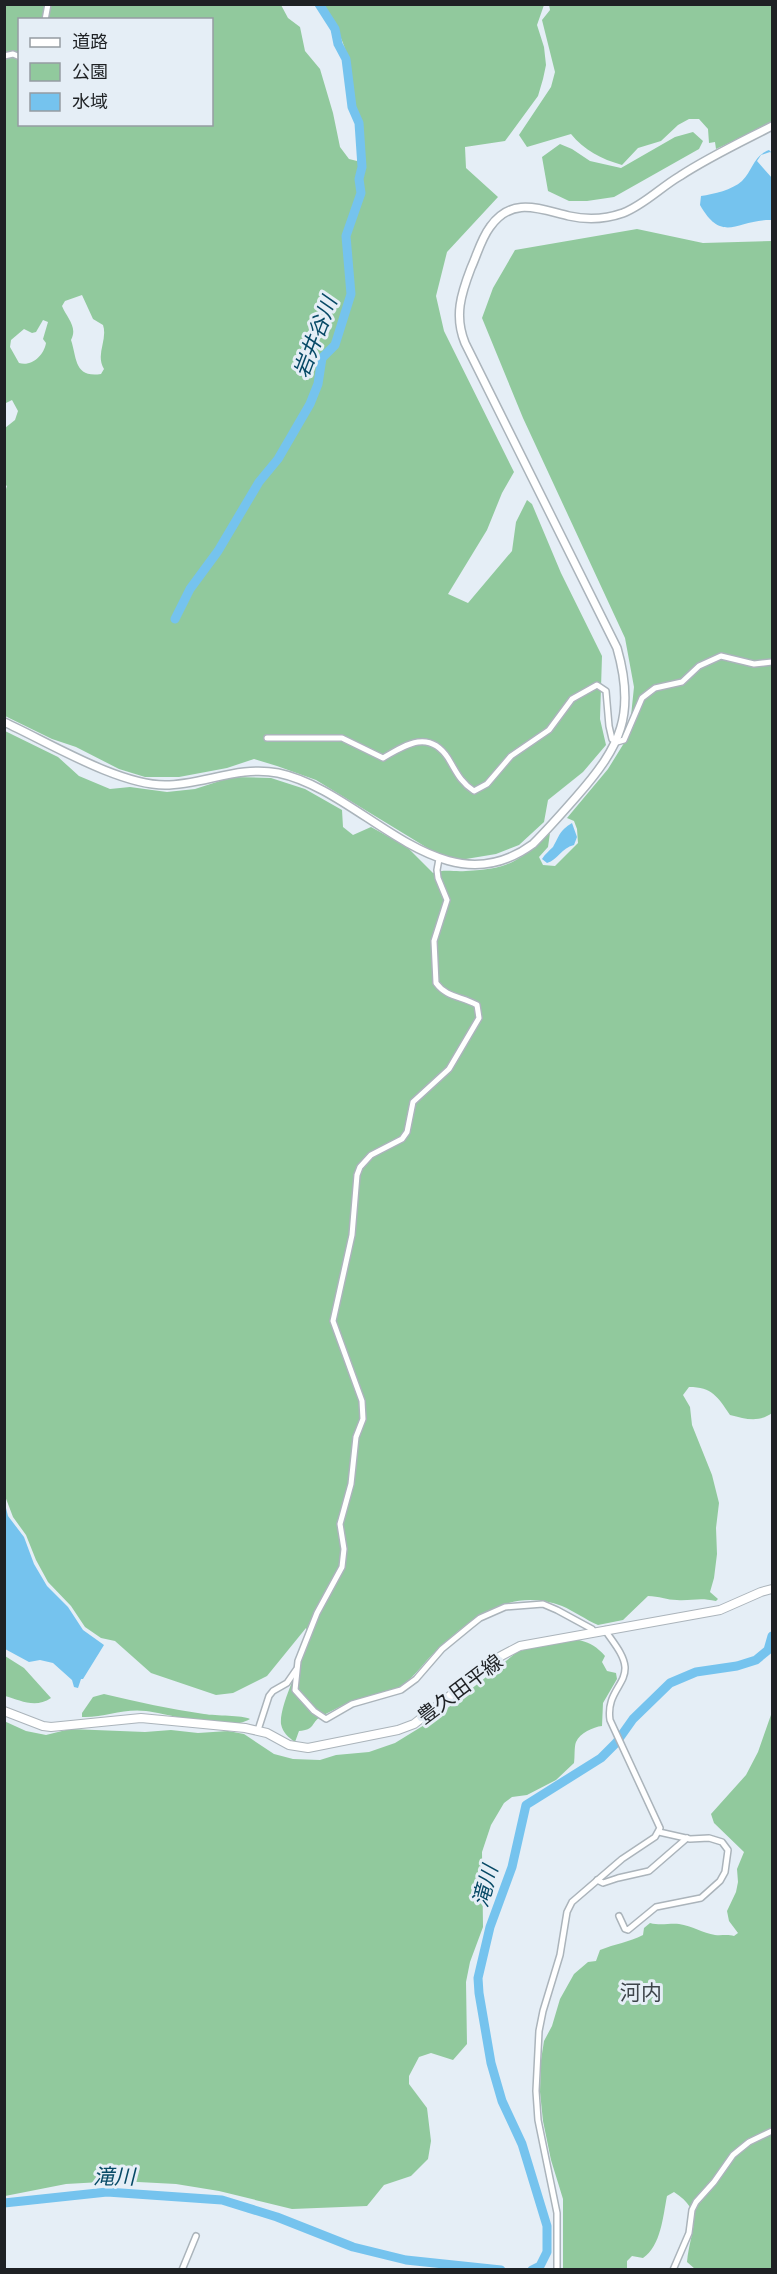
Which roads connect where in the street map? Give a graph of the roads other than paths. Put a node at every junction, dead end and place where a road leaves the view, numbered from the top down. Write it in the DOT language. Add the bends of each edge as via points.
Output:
graph roads {
  1 [pos="772,126"];
  2 [pos="772,662"];
  3 [pos="4,722"];
  4 [pos="267,738"];
  5 [pos="616,742"];
  6 [pos="439,859"];
  7 [pos="772,1589"];
  8 [pos="605,1630"];
  9 [pos="594,1632"];
  10 [pos="296,1668"];
  11 [pos="4,1711"];
  12 [pos="258,1730"];
  13 [pos="659,1832"];
  14 [pos="687,1838"];
  15 [pos="597,1881"];
  16 [pos="618,1916"];
  17 [pos="772,2131"];
  18 [pos="196,2236"];
  19 [pos="182,2270"];
  20 [pos="556,2270"];
  21 [pos="673,2270"];
  1 -- 5 [label="street" via="612,217 570,217 524,207 503,213 483,240 461,296 458,318 465,343 617,648 626,698"];
  2 -- 5 [label="street" via="754,664 721,656 699,666 682,682 655,688 642,698 624,740"];
  3 -- 6 [label="street" via="110,772 148,783 186,783 245,771 278,773 317,788"];
  4 -- 5 [label="street" via="342,738 383,758 411,742 428,743 438,746 459,778 474,790 487,784 511,756 549,730 572,699 597,685 606,692 609,726"];
  5 -- 6 [label="street" via="594,777 522,851 480,865"];
  6 -- 10 [label="street" via="438,878 447,900 434,941 436,983 447,994 477,1005 479,1018 449,1069 413,1102 407,1132 371,1155 357,1175 352,1235 333,1321 362,1401 363,1419 340,1524 342,1567 317,1613"];
  7 -- 8 [label="main road, 豊久田平線" via="720,1610"];
  8 -- 9 [label="main road, 豊久田平線"];
  8 -- 13 [label="street" via="625,1666 609,1707 610,1720"];
  9 -- 10 [label="street" via="543,1604 505,1607 470,1626 401,1690 352,1704 326,1719 295,1690"];
  9 -- 12 [label="main road, 豊久田平線" via="513,1649 406,1728 308,1748 289,1745"];
  10 -- 12 [label="street" via="287,1683 269,1696"];
  11 -- 12 [label="main road, 豊久田平線" via="51,1727 141,1718"];
  13 -- 14 [label="street"];
  13 -- 15 [label="street"];
  14 -- 15 [label="street" via="649,1872"];
  14 -- 16 [label="street" via="715,1839 726,1845 729,1855 720,1881 701,1898 656,1907 628,1930"];
  15 -- 20 [label="street" via="572,1902 567,1912 560,1955 539,2031 538,2120 557,2213"];
  17 -- 21 [label="street" via="749,2142 733,2156 696,2202 689,2233"];
  18 -- 19 [label="street"];
}
